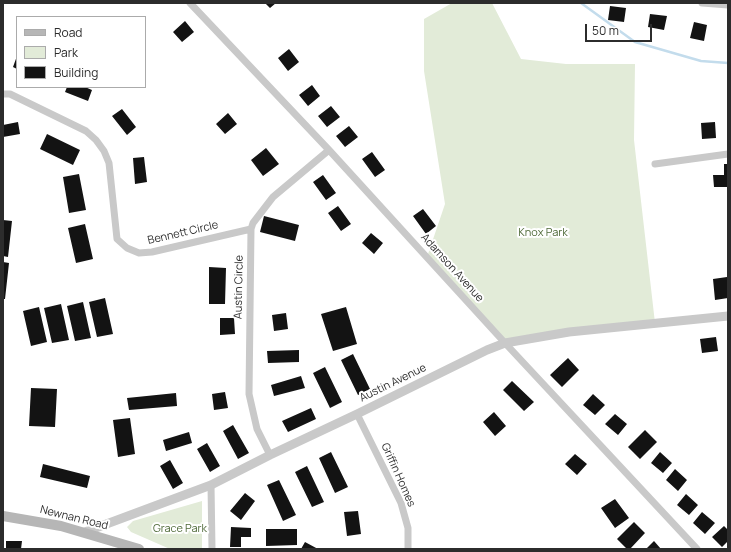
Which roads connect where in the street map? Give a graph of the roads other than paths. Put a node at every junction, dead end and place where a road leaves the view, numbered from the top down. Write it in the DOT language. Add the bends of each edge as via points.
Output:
graph roads {
  1 [pos="190,3"];
  2 [pos="702,3"];
  3 [pos="728,5"];
  4 [pos="3,94"];
  5 [pos="329,150"];
  6 [pos="728,154"];
  7 [pos="655,164"];
  8 [pos="251,229"];
  9 [pos="728,316"];
  10 [pos="505,343"];
  11 [pos="357,414"];
  12 [pos="270,454"];
  13 [pos="211,485"];
  14 [pos="3,516"];
  15 [pos="85,532"];
  16 [pos="139,549"];
  17 [pos="212,549"];
  18 [pos="408,549"];
  19 [pos="697,549"];
  1 -- 5 [label="street, Adamson Avenue"];
  2 -- 3 [label="street"];
  4 -- 8 [label="street, Bennett Circle" via="17,97 86,131 96,140 109,163 117,239 127,248 139,253 152,252"];
  5 -- 8 [label="street, Austin Circle" via="272,197 253,222"];
  5 -- 10 [label="street, Adamson Avenue"];
  6 -- 7 [label="street"];
  8 -- 12 [label="street, Austin Circle" via="249,394 257,429"];
  9 -- 10 [label="street, Austin Avenue" via="569,332"];
  10 -- 11 [label="street, Austin Avenue"];
  10 -- 19 [label="street, Adamson Avenue"];
  11 -- 12 [label="street, Austin Avenue"];
  11 -- 18 [label="street, Griffin Homes" via="401,503 408,528"];
  12 -- 13 [label="street, Austin Avenue"];
  13 -- 15 [label="street, Austin Avenue"];
  13 -- 17 [label="street"];
  14 -- 15 [label="main road, Newnan Road"];
  15 -- 16 [label="main road, Newnan Road"];
}
